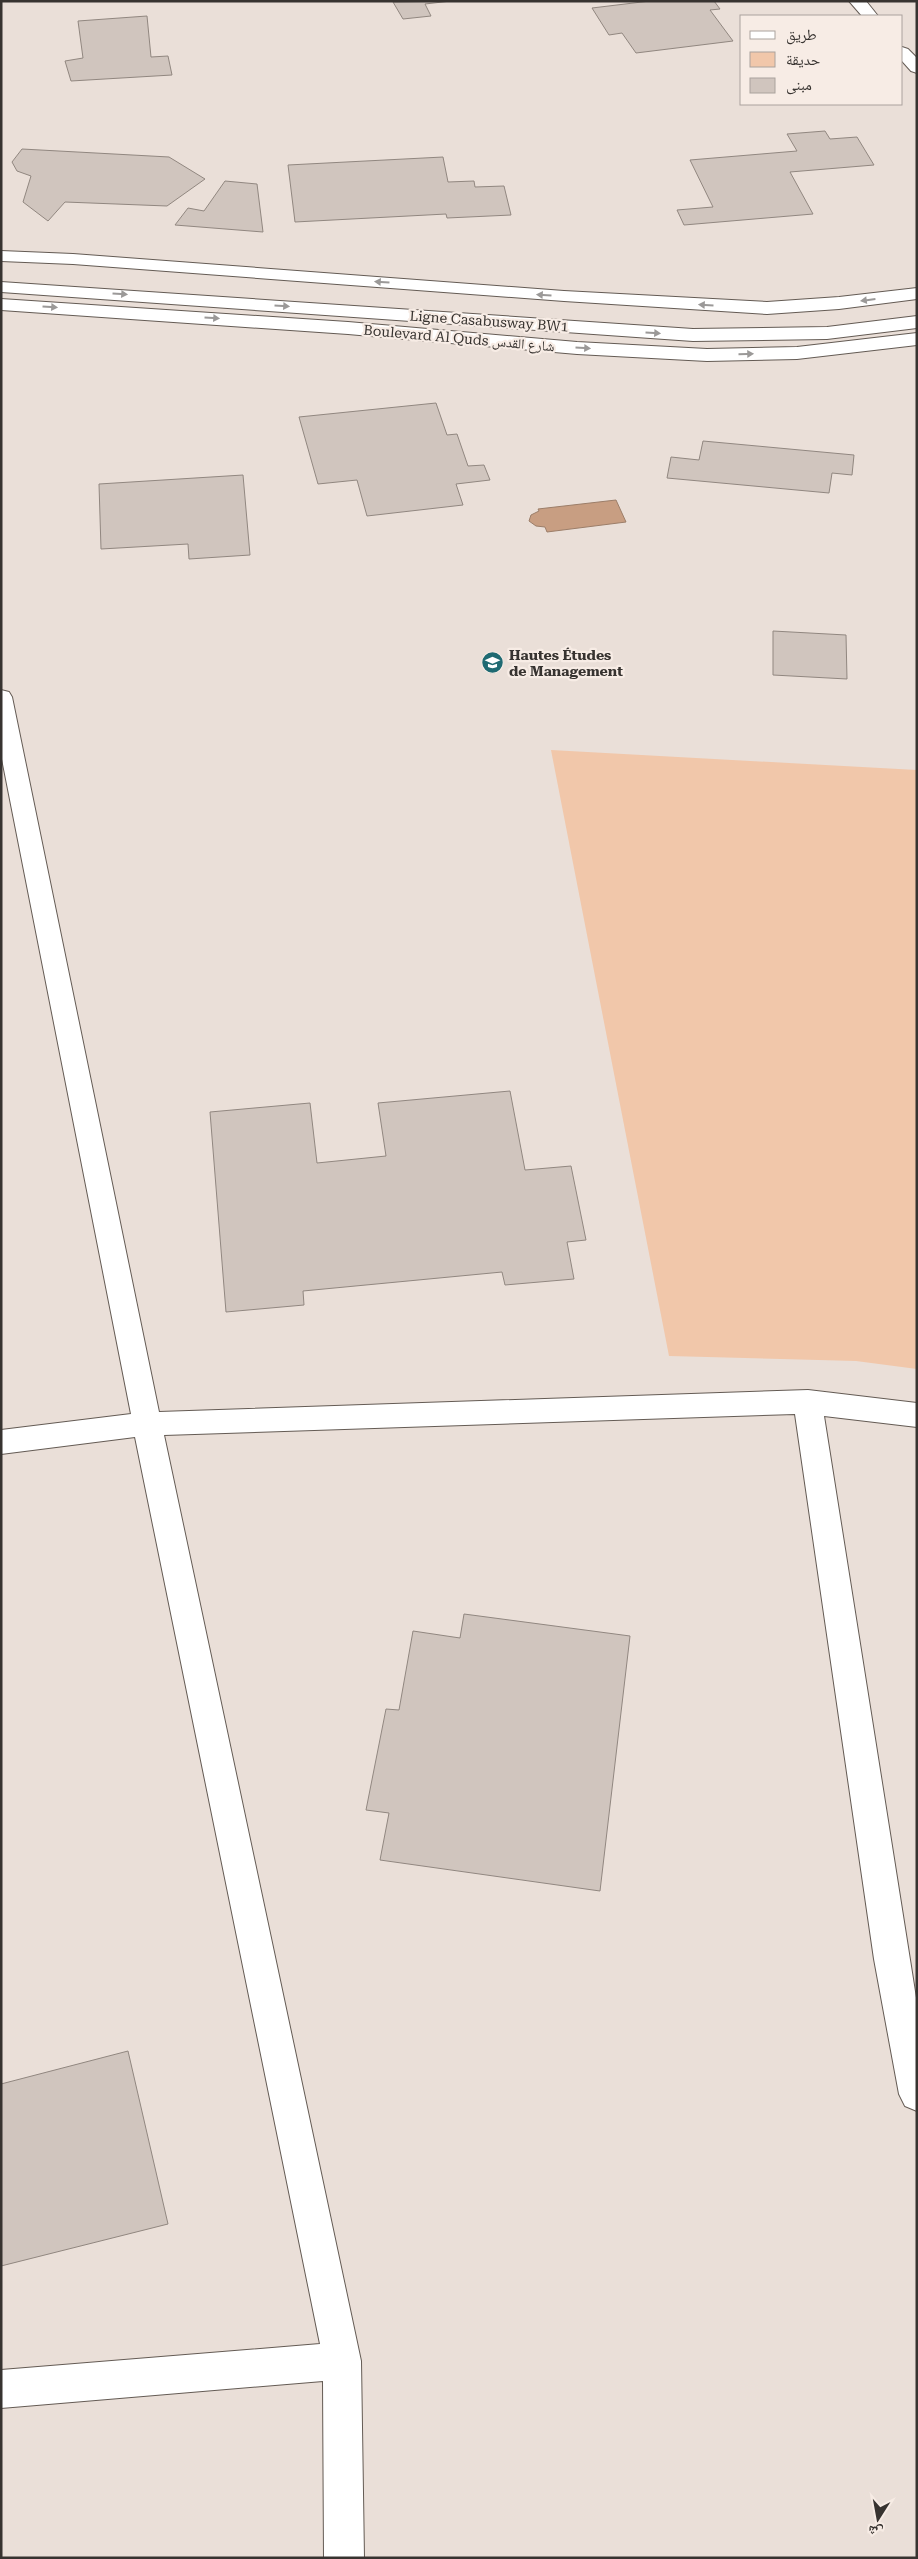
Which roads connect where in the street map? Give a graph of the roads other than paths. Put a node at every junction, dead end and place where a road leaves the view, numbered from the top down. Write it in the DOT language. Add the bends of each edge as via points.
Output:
graph roads {
  1 [pos="857,1"];
  2 [pos="869,15"];
  3 [pos="903,53"];
  4 [pos="917,68"];
  5 [pos="1,256"];
  6 [pos="1,273"];
  7 [pos="1,287"];
  8 [pos="917,293"];
  9 [pos="1,304"];
  10 [pos="917,310"];
  11 [pos="917,322"];
  12 [pos="917,339"];
  13 [pos="1,697"];
  14 [pos="808,1402"];
  15 [pos="917,1415"];
  16 [pos="147,1424"];
  17 [pos="1,1442"];
  18 [pos="917,2094"];
  19 [pos="342,2362"];
  20 [pos="1,2389"];
  21 [pos="344,2558"];
  1 -- 2 [label="street"];
  3 -- 4 [label="street"];
  8 -- 5 [label="street, one-way" via="767,308"];
  6 -- 10 [label="street, Ligne Casabusway BW1" via="686,320 812,323"];
  7 -- 11 [label="street, Ligne Casabusway BW1, one-way" via="692,336 827,333"];
  9 -- 12 [label="street, Boulevard Al Quds شارع القدس, one-way" via="707,355 797,353"];
  13 -- 16 [label="street"];
  14 -- 15 [label="street"];
  14 -- 16 [label="street"];
  14 -- 18 [label="street" via="891,1959"];
  16 -- 17 [label="street"];
  16 -- 19 [label="street"];
  19 -- 20 [label="street"];
  19 -- 21 [label="street"];
}
